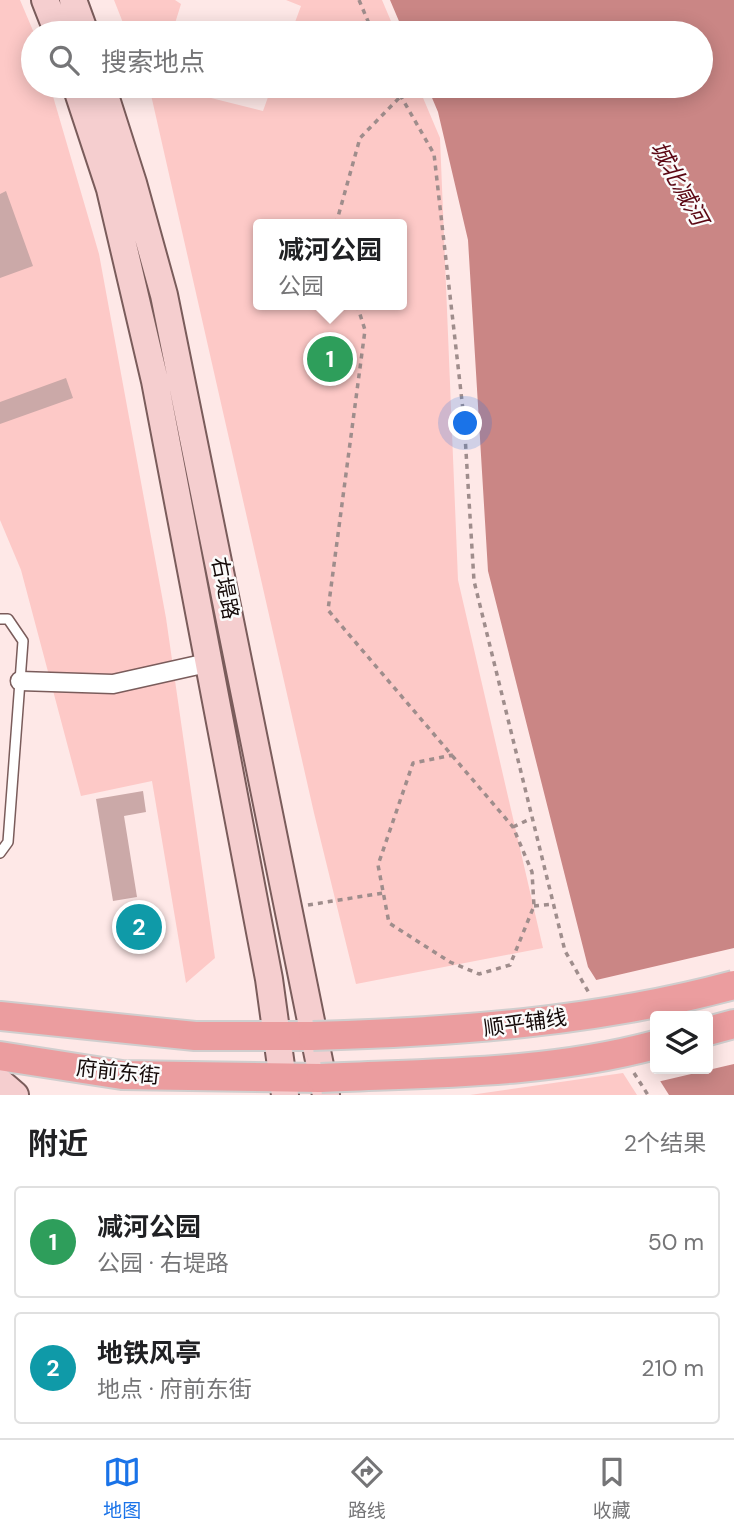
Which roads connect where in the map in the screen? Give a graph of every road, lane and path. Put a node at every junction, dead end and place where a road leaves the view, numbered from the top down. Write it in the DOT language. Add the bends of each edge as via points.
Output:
graph roads {
  1 [pos="45,0"];
  2 [pos="73,0"];
  3 [pos="359,0"];
  4 [pos="53,21"];
  5 [pos="81,21"];
  6 [pos="368,21"];
  7 [pos="80,98"];
  8 [pos="106,98"];
  9 [pos="399,98"];
  10 [pos="401,98"];
  11 [pos="338,219"];
  12 [pos="359,310"];
  13 [pos="0,619"];
  14 [pos="207,663"];
  15 [pos="20,681"];
  16 [pos="453,755"];
  17 [pos="532,818"];
  18 [pos="513,827"];
  19 [pos="0,853"];
  20 [pos="383,893"];
  21 [pos="554,904"];
  22 [pos="534,906"];
  23 [pos="288,908"];
  24 [pos="565,951"];
  25 [pos="734,985"];
  26 [pos="0,1016"];
  27 [pos="734,1024"];
  28 [pos="713,1030"];
  29 [pos="313,1036"];
  30 [pos="278,1037"];
  31 [pos="650,1046"];
  32 [pos="0,1056"];
  33 [pos="0,1082"];
  34 [pos="284,1086"];
  35 [pos="324,1086"];
  36 [pos="15,1095"];
  1 -- 4 [label="main road"];
  2 -- 5 [label="main road"];
  3 -- 6 [label="path"];
  7 -- 14 [label="main road, 右堤路" via="135,283"];
  8 -- 23 [label="main road, 右堤路" via="164,295"];
  9 -- 11 [label="path" via="360,138"];
  10 -- 17 [label="path" via="434,154 464,419 474,580"];
  12 -- 16 [label="path" via="365,330 328,610"];
  13 -- 15 [label="lane" via="8,619 23,641"];
  14 -- 15 [label="street" via="114,684"];
  14 -- 30 [label="main road, 右堤路"];
  15 -- 19 [label="lane" via="8,842"];
  16 -- 18 [label="path"];
  16 -- 20 [label="path" via="413,762 377,866"];
  17 -- 18 [label="path"];
  17 -- 21 [label="path"];
  18 -- 22 [label="path" via="532,872"];
  20 -- 22 [label="path" via="389,923 450,962 479,974 510,965"];
  20 -- 23 [label="path"];
  21 -- 22 [label="path"];
  21 -- 24 [label="path"];
  23 -- 29 [label="main road, 右堤路"];
  25 -- 29 [label="main road, 顺平辅线, bridge" via="610,1011 482,1029"];
  26 -- 30 [label="main road, 府前东街" via="195,1036"];
  27 -- 28 [label="main road"];
  29 -- 30 [label="main road, 府前东街"];
  29 -- 35 [label="main road, 右堤路"];
  30 -- 34 [label="main road, 右堤路"];
  31 -- 35 [label="main road, 顺平辅线, bridge" via="552,1065"];
  32 -- 34 [label="main road, 府前东街" via="122,1075"];
  33 -- 36 [label="main road"];
  34 -- 35 [label="main road, 府前东街"];
}
